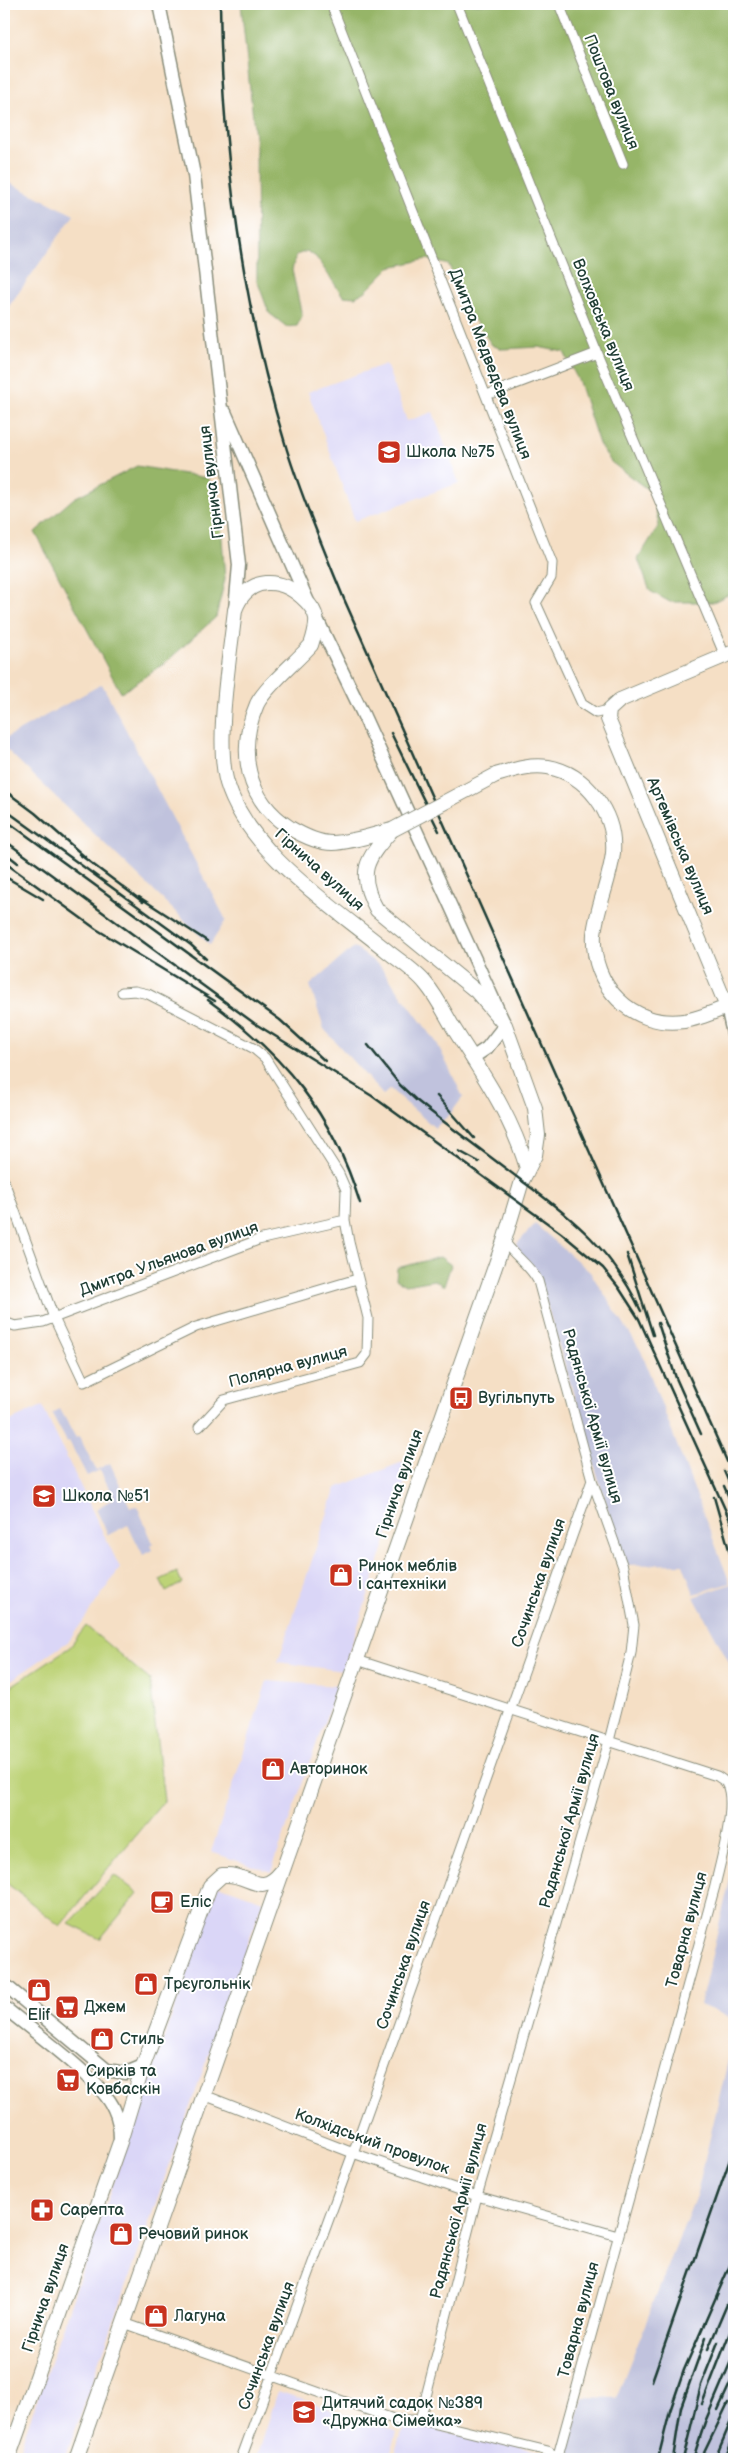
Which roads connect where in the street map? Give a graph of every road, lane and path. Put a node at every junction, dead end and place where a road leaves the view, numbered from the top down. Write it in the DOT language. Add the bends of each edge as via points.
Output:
graph roads {
  1 [pos="159,4"];
  2 [pos="331,4"];
  3 [pos="457,4"];
  4 [pos="559,4"];
  5 [pos="623,164"];
  6 [pos="597,353"];
  7 [pos="487,396"];
  8 [pos="219,398"];
  9 [pos="235,610"];
  10 [pos="313,611"];
  11 [pos="730,654"];
  12 [pos="609,710"];
  13 [pos="392,830"];
  14 [pos="122,992"];
  15 [pos="731,1006"];
  16 [pos="505,1025"];
  17 [pos="734,1038"];
  18 [pos="472,1058"];
  19 [pos="528,1168"];
  20 [pos="4,1181"];
  21 [pos="345,1220"];
  22 [pos="504,1241"];
  23 [pos="357,1279"];
  24 [pos="54,1318"];
  25 [pos="4,1322"];
  26 [pos="199,1427"];
  27 [pos="592,1480"];
  28 [pos="357,1660"];
  29 [pos="510,1709"];
  30 [pos="609,1741"];
  31 [pos="284,1868"];
  32 [pos="256,1884"];
  33 [pos="269,1911"];
  34 [pos="4,1984"];
  35 [pos="4,2007"];
  36 [pos="143,2066"];
  37 [pos="107,2070"];
  38 [pos="97,2084"];
  39 [pos="204,2095"];
  40 [pos="120,2142"];
  41 [pos="354,2153"];
  42 [pos="477,2196"];
  43 [pos="618,2236"];
  44 [pos="124,2323"];
  45 [pos="271,2377"];
  46 [pos="420,2420"];
  47 [pos="557,2458"];
  48 [pos="8,2459"];
  49 [pos="76,2459"];
  50 [pos="241,2459"];
  1 -- 8 [label="main road, Гірнича вулиця" via="194,175"];
  2 -- 7 [label="street, Дмитра Медведєва вулиця"];
  3 -- 6 [label="street, Волховська вулиця"];
  4 -- 5 [label="street, Поштова вулиця"];
  6 -- 7 [label="street"];
  6 -- 11 [label="street, Волховська вулиця"];
  7 -- 12 [label="street, Дмитра Медведєва вулиця" via="552,563 551,578 536,603 582,704 596,713"];
  8 -- 9 [label="main road, Гірнича вулиця" via="239,565"];
  8 -- 10 [label="main road, Гірнича вулиця"];
  9 -- 10 [label="main road" via="249,588 261,583 278,583 298,592"];
  9 -- 18 [label="main road, Гірнича вулиця" via="223,757 227,781 244,821 265,848 290,871 426,983"];
  10 -- 13 [label="main road" via="315,633 310,644 258,702 250,725 246,764 252,784 275,819 303,836 331,843"];
  10 -- 16 [label="main road, Гірнича вулиця"];
  11 -- 12 [label="main road" via="620,700"];
  12 -- 15 [label="main road, Артемівська вулиця" via="611,730"];
  13 -- 15 [label="main road, bridge" via="496,775 527,766 548,767 568,773 597,797 611,833 613,853 594,931 596,962 606,987 616,1000 630,1009 663,1020 684,1021"];
  13 -- 16 [label="main road" via="374,850 366,869 367,892 377,910 476,992"];
  14 -- 21 [label="street" via="148,994 252,1048 265,1058 344,1182 347,1199"];
  15 -- 17 [label="main road, Артемівська вулиця"];
  16 -- 18 [label="main road" via="487,1048"];
  16 -- 19 [label="main road, Гірнича вулиця" via="535,1108 538,1135 535,1155"];
  18 -- 19 [label="main road, Гірнича вулиця" via="504,1108"];
  19 -- 22 [label="main road, Гірнича вулиця"];
  20 -- 24 [label="street"];
  21 -- 23 [label="street"];
  21 -- 24 [label="street, Дмитра Ульянова вулиця" via="258,1240"];
  22 -- 27 [label="street, Радянської Армії вулиця" via="538,1281"];
  22 -- 28 [label="main road, Гірнича вулиця"];
  23 -- 24 [label="street" via="196,1327 84,1382"];
  23 -- 26 [label="street, Полярна вулиця" via="368,1318 365,1359 224,1400"];
  24 -- 25 [label="street, Дмитра Ульянова вулиця" via="15,1326"];
  27 -- 29 [label="street, Сочинська вулиця"];
  27 -- 30 [label="street, Радянської Армії вулиця" via="623,1567 634,1625 631,1653"];
  28 -- 29 [label="street, Товарна вулиця"];
  28 -- 31 [label="main road, Гірнича вулиця"];
  29 -- 30 [label="street, Товарна вулиця"];
  29 -- 41 [label="street, Сочинська вулиця"];
  30 -- 42 [label="street, Радянської Армії вулиця"];
  30 -- 43 [label="street, Товарна вулиця" via="717,1776 726,1782 731,1801 715,1886"];
  31 -- 32 [label="main road" via="272,1882"];
  31 -- 33 [label="main road, Гірнича вулиця"];
  32 -- 33 [label="main road" via="267,1896"];
  32 -- 36 [label="main road, Гірнича вулиця" via="222,1875 210,1886"];
  33 -- 39 [label="main road, Гірнича вулиця"];
  34 -- 37 [label="main road"];
  35 -- 38 [label="main road"];
  36 -- 37 [label="main road" via="126,2073"];
  36 -- 40 [label="main road, Гірнича вулиця"];
  37 -- 38 [label="main road" via="107,2081"];
  38 -- 40 [label="main road" via="114,2108 120,2124"];
  39 -- 41 [label="street, Колхідський провулок"];
  39 -- 44 [label="main road, Гірнича вулиця"];
  40 -- 48 [label="main road, Гірнича вулиця"];
  41 -- 42 [label="street, Колхідський провулок"];
  41 -- 45 [label="street, Сочинська вулиця"];
  42 -- 43 [label="street, Колхідський провулок"];
  42 -- 46 [label="street, Радянської Армії вулиця"];
  43 -- 47 [label="street, Товарна вулиця"];
  44 -- 45 [label="street"];
  44 -- 49 [label="main road, Гірнича вулиця"];
  45 -- 46 [label="street" via="396,2420"];
  45 -- 50 [label="street, Сочинська вулиця"];
  46 -- 47 [label="street" via="548,2451"];
}
